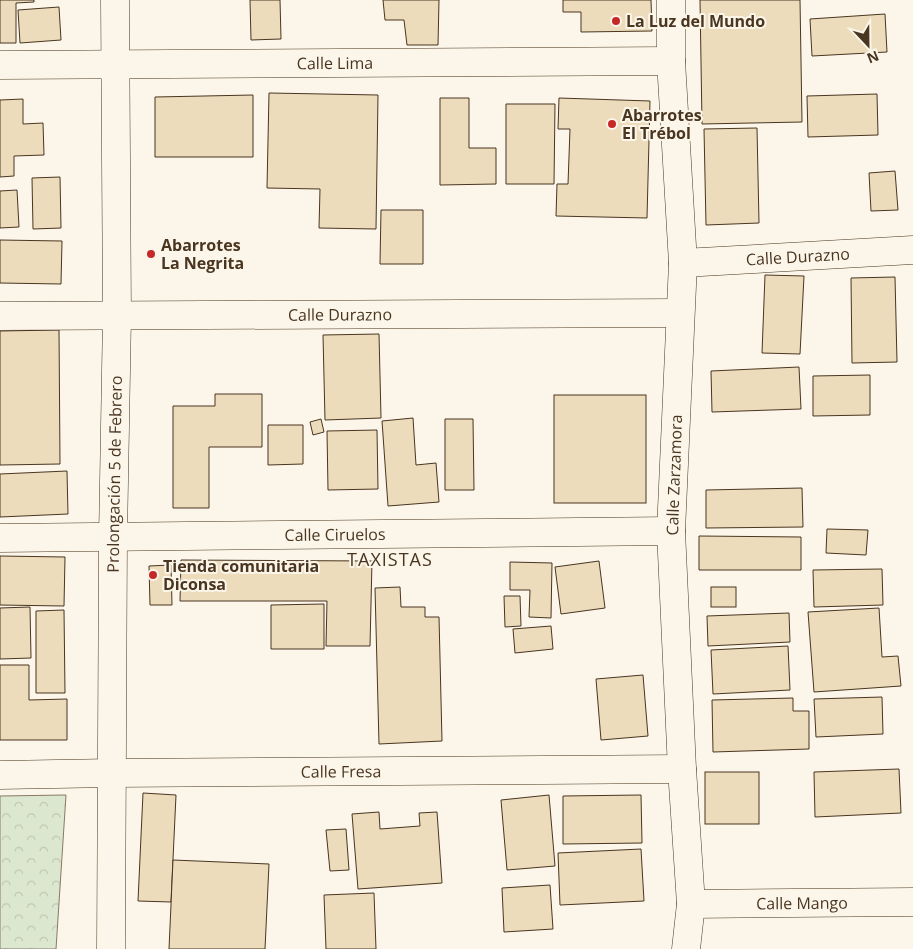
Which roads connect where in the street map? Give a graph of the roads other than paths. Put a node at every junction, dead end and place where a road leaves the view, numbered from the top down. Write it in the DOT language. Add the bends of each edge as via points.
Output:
graph roads {
  1 [pos="115,0"];
  2 [pos="670,0"];
  3 [pos="671,61"];
  4 [pos="115,64"];
  5 [pos="0,65"];
  6 [pos="913,250"];
  7 [pos="682,263"];
  8 [pos="680,313"];
  9 [pos="0,316"];
  10 [pos="117,316"];
  11 [pos="671,531"];
  12 [pos="113,537"];
  13 [pos="0,538"];
  14 [pos="682,769"];
  15 [pos="112,773"];
  16 [pos="0,775"];
  17 [pos="913,902"];
  18 [pos="691,904"];
  19 [pos="111,949"];
  20 [pos="686,949"];
  1 -- 4 [label="street, Prolongación 5 de Febrero"];
  2 -- 3 [label="street, Calle Zarzamora"];
  3 -- 4 [label="street, Calle Lima"];
  3 -- 7 [label="street, Calle Zarzamora"];
  4 -- 5 [label="street, Calle Lima"];
  4 -- 10 [label="street, Prolongación 5 de Febrero"];
  6 -- 7 [label="street, Calle Durazno"];
  7 -- 8 [label="street, Calle Zarzamora"];
  8 -- 10 [label="street, Calle Durazno"];
  8 -- 11 [label="street, Calle Zarzamora"];
  9 -- 10 [label="street, Calle Durazno"];
  10 -- 12 [label="street, Prolongación 5 de Febrero"];
  11 -- 12 [label="street, Calle Ciruelos"];
  11 -- 14 [label="street, Calle Zarzamora"];
  12 -- 13 [label="street, Calle Ciruelos"];
  12 -- 15 [label="street, Prolongación 5 de Febrero"];
  14 -- 15 [label="street, Calle Fresa"];
  14 -- 18 [label="street, Calle Zarzamora"];
  15 -- 16 [label="street, Calle Fresa"];
  15 -- 19 [label="street, Prolongación 5 de Febrero"];
  17 -- 18 [label="street, Calle Mango"];
  18 -- 20 [label="street, Calle Zarzamora"];
}
